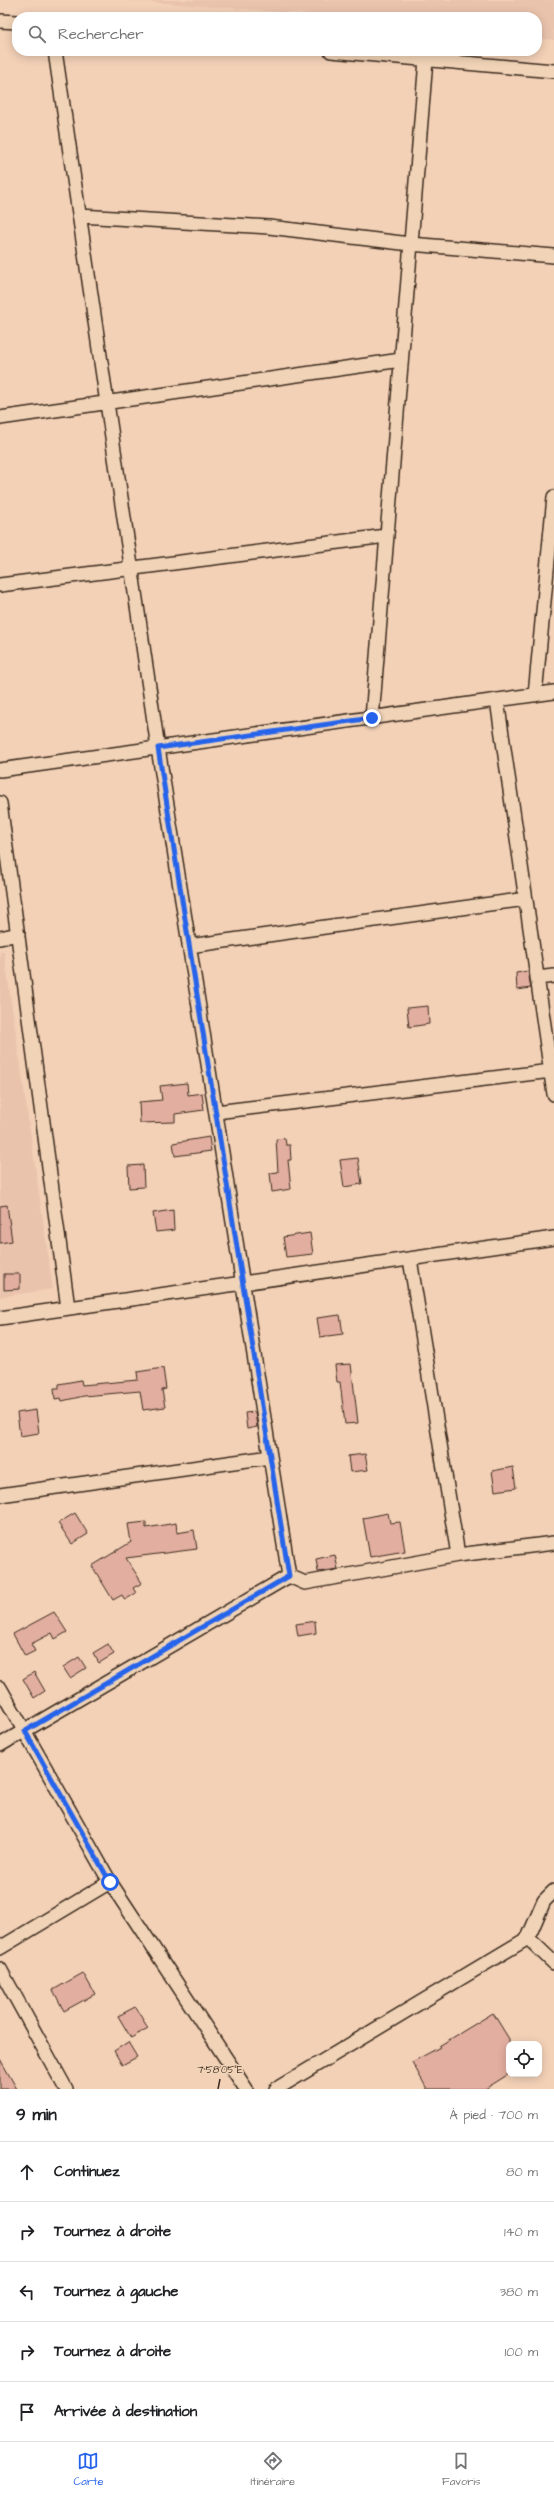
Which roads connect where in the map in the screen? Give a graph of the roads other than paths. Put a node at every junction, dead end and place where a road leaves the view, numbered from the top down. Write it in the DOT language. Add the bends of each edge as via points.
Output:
graph roads {
  1 [pos="0,21"];
  2 [pos="12,22"];
  3 [pos="56,56"];
  4 [pos="383,56"];
  5 [pos="426,60"];
  6 [pos="554,71"];
  7 [pos="80,216"];
  8 [pos="410,244"];
  9 [pos="554,256"];
  10 [pos="400,360"];
  11 [pos="107,403"];
  12 [pos="0,418"];
  13 [pos="554,497"];
  14 [pos="386,536"];
  15 [pos="132,568"];
  16 [pos="0,585"];
  17 [pos="554,692"];
  18 [pos="535,695"];
  19 [pos="497,700"];
  20 [pos="372,718"];
  21 [pos="158,748"];
  22 [pos="0,770"];
  23 [pos="0,803"];
  24 [pos="526,899"];
  25 [pos="18,934"];
  26 [pos="0,938"];
  27 [pos="190,946"];
  28 [pos="554,976"];
  29 [pos="537,978"];
  30 [pos="551,1071"];
  31 [pos="554,1094"];
  32 [pos="216,1112"];
  33 [pos="554,1238"];
  34 [pos="410,1259"];
  35 [pos="243,1283"];
  36 [pos="68,1308"];
  37 [pos="0,1318"];
  38 [pos="270,1457"];
  39 [pos="0,1495"];
  40 [pos="554,1543"];
  41 [pos="458,1556"];
  42 [pos="289,1576"];
  43 [pos="0,1688"];
  44 [pos="25,1731"];
  45 [pos="0,1745"];
  46 [pos="110,1882"];
  47 [pos="554,1891"];
  48 [pos="528,1938"];
  49 [pos="0,1948"];
  50 [pos="554,1963"];
  51 [pos="0,1969"];
  52 [pos="66,2089"];
  53 [pos="246,2089"];
  54 [pos="276,2089"];
  1 -- 2 [label="street"];
  3 -- 7 [label="street"];
  4 -- 5 [label="street"];
  5 -- 6 [label="street"];
  5 -- 8 [label="street"];
  7 -- 8 [label="street" via="269,227"];
  7 -- 11 [label="street"];
  8 -- 9 [label="street"];
  8 -- 10 [label="street"];
  10 -- 11 [label="street"];
  10 -- 14 [label="street"];
  11 -- 12 [label="street"];
  11 -- 15 [label="street"];
  13 -- 18 [label="street"];
  14 -- 15 [label="street"];
  14 -- 20 [label="street"];
  15 -- 16 [label="street"];
  15 -- 21 [label="street"];
  17 -- 18 [label="street"];
  18 -- 19 [label="street"];
  19 -- 20 [label="street"];
  19 -- 24 [label="street"];
  20 -- 21 [label="street"];
  21 -- 22 [label="street"];
  21 -- 27 [label="street"];
  23 -- 25 [label="street"];
  24 -- 27 [label="street"];
  24 -- 29 [label="street"];
  25 -- 26 [label="street"];
  25 -- 36 [label="street"];
  27 -- 32 [label="street"];
  28 -- 29 [label="street"];
  29 -- 30 [label="street"];
  30 -- 31 [label="street"];
  30 -- 32 [label="street"];
  32 -- 35 [label="street"];
  33 -- 34 [label="street"];
  34 -- 35 [label="street"];
  34 -- 41 [label="street"];
  35 -- 36 [label="street"];
  35 -- 38 [label="street"];
  36 -- 37 [label="street"];
  38 -- 39 [label="street"];
  38 -- 42 [label="street"];
  40 -- 41 [label="street"];
  41 -- 42 [label="street" via="305,1583"];
  42 -- 44 [label="street"];
  43 -- 44 [label="street"];
  44 -- 45 [label="street"];
  44 -- 46 [label="street"];
  46 -- 49 [label="street"];
  46 -- 53 [label="street"];
  47 -- 48 [label="street" via="544,1901"];
  48 -- 50 [label="street"];
  48 -- 54 [label="street"];
  51 -- 52 [label="street"];
}
